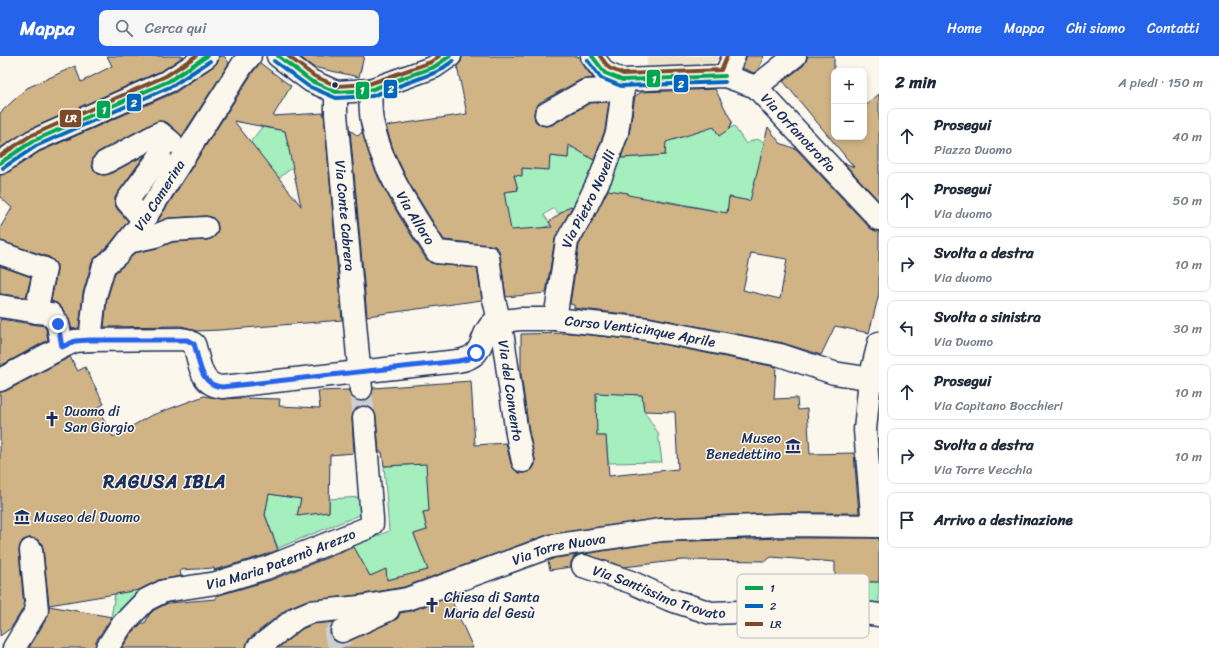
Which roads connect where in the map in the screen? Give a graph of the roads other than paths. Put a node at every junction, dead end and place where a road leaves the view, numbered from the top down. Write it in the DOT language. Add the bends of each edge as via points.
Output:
graph roads {
  1 [pos="207,56"];
  2 [pos="250,56"];
  3 [pos="256,56"];
  4 [pos="278,56"];
  5 [pos="592,56"];
  6 [pos="734,56"];
  7 [pos="795,56"];
  8 [pos="449,57"];
  9 [pos="725,76"];
  10 [pos="302,82"];
  11 [pos="623,84"];
  12 [pos="756,87"];
  13 [pos="370,90"];
  14 [pos="336,92"];
  15 [pos="216,106"];
  16 [pos="194,108"];
  17 [pos="546,114"];
  18 [pos="0,163"];
  19 [pos="104,163"];
  20 [pos="879,219"];
  21 [pos="144,221"];
  22 [pos="206,228"];
  23 [pos="128,242"];
  24 [pos="0,253"];
  25 [pos="0,306"];
  26 [pos="36,312"];
  27 [pos="555,319"];
  28 [pos="499,320"];
  29 [pos="90,340"];
  30 [pos="879,342"];
  31 [pos="62,347"];
  32 [pos="875,379"];
  33 [pos="0,380"];
  34 [pos="361,380"];
  35 [pos="364,418"];
  36 [pos="523,462"];
  37 [pos="876,526"];
  38 [pos="31,550"];
  39 [pos="583,566"];
  40 [pos="408,599"];
  41 [pos="737,612"];
  42 [pos="869,614"];
  43 [pos="879,615"];
  44 [pos="342,631"];
  45 [pos="14,648"];
  46 [pos="107,648"];
  47 [pos="258,648"];
  1 -- 18 [label="street" via="168,82 33,141"];
  2 -- 15 [label="street, Via Camerina"];
  3 -- 10 [label="street"];
  4 -- 10 [label="street"];
  5 -- 11 [label="street, Via Orfanotrofio" via="605,74"];
  6 -- 9 [label="street"];
  7 -- 12 [label="street"];
  8 -- 13 [label="street" via="434,67"];
  9 -- 11 [label="street, Via Orfanotrofio"];
  9 -- 12 [label="street, Via Orfanotrofio"];
  10 -- 14 [label="street"];
  11 -- 17 [label="street" via="586,91"];
  11 -- 27 [label="street, Via Pietro Novelli" via="617,133 602,174 567,241"];
  12 -- 20 [label="street, Via Orfanotrofio"];
  13 -- 14 [label="street"];
  13 -- 28 [label="street, Via Alloro" via="372,119 378,143 393,180 437,252 488,257"];
  14 -- 34 [label="street, Via Conte Cabrera"];
  15 -- 16 [label="street"];
  15 -- 21 [label="street, Via Camerina"];
  19 -- 21 [label="street" via="160,133 166,149 127,201"];
  21 -- 23 [label="street, Via Camerina"];
  22 -- 23 [label="street" via="170,230"];
  23 -- 29 [label="street, Via Camerina" via="104,266 95,296"];
  24 -- 26 [label="street" via="45,269"];
  25 -- 26 [label="street"];
  26 -- 31 [label="street" via="52,314 58,324"];
  27 -- 28 [label="street, Corso Venticinque Aprile"];
  27 -- 32 [label="street, Corso Venticinque Aprile" via="648,329 780,355 834,373"];
  28 -- 34 [label="street" via="490,325 479,350 468,359"];
  28 -- 36 [label="street, Via del Convento"];
  29 -- 31 [label="street" via="75,341"];
  29 -- 34 [label="street" via="187,340 194,344 206,380 222,387"];
  30 -- 32 [label="street"];
  31 -- 33 [label="street"];
  32 -- 37 [label="street" via="865,430"];
  35 -- 46 [label="street, Via Maria Paternò Arezzo" via="372,524 266,568 216,583 164,591 146,600 121,626"];
  37 -- 40 [label="street, Via Torre Nuova" via="782,525 661,530 552,546"];
  38 -- 45 [label="street" via="37,610"];
  39 -- 41 [label="street, Via Santissimo Trovato" via="711,613"];
  40 -- 44 [label="street" via="397,607"];
  40 -- 47 [label="street, Via Torre Nuova" via="310,612 296,618"];
  42 -- 43 [label="street, Via Santissimo Trovato"];
}
